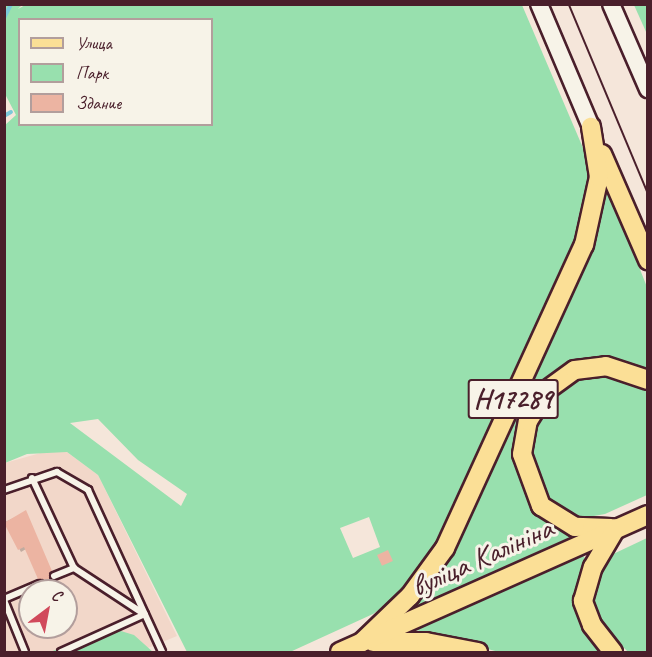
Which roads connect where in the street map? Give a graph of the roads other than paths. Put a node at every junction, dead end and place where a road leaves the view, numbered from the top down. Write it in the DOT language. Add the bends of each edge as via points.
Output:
graph roads {
  1 [pos="539,4"];
  2 [pos="611,4"];
  3 [pos="648,89"];
  4 [pos="591,127"];
  5 [pos="648,260"];
  6 [pos="648,380"];
  7 [pos="32,478"];
  8 [pos="4,490"];
  9 [pos="648,515"];
  10 [pos="616,528"];
  11 [pos="74,568"];
  12 [pos="54,576"];
  13 [pos="18,593"];
  14 [pos="4,599"];
  15 [pos="145,614"];
  16 [pos="362,642"];
  17 [pos="25,652"];
  18 [pos="61,652"];
  19 [pos="162,652"];
  20 [pos="340,652"];
  21 [pos="478,652"];
  22 [pos="613,652"];
  1 -- 4 [label="main road"];
  2 -- 3 [label="main road"];
  4 -- 5 [label="main road"];
  4 -- 16 [label="main road, Н17289" via="599,177 584,245 445,548 410,596"];
  6 -- 10 [label="main road, Н17289" via="606,366 575,369 548,390 528,421 522,454 541,506 575,527"];
  7 -- 8 [label="lane"];
  7 -- 11 [label="lane"];
  7 -- 15 [label="lane" via="57,472 88,490"];
  9 -- 10 [label="main road, вуліца Калініна / Н17289"];
  10 -- 16 [label="main road, вуліца Калініна / Н17289"];
  10 -- 22 [label="main road" via="593,567 584,601 592,625"];
  11 -- 12 [label="lane"];
  11 -- 15 [label="lane"];
  13 -- 14 [label="lane"];
  14 -- 17 [label="lane"];
  15 -- 18 [label="lane"];
  15 -- 19 [label="lane"];
  16 -- 20 [label="main road, вуліца Калініна / Н17289"];
  16 -- 21 [label="main road, Н17289" via="426,642"];
}
